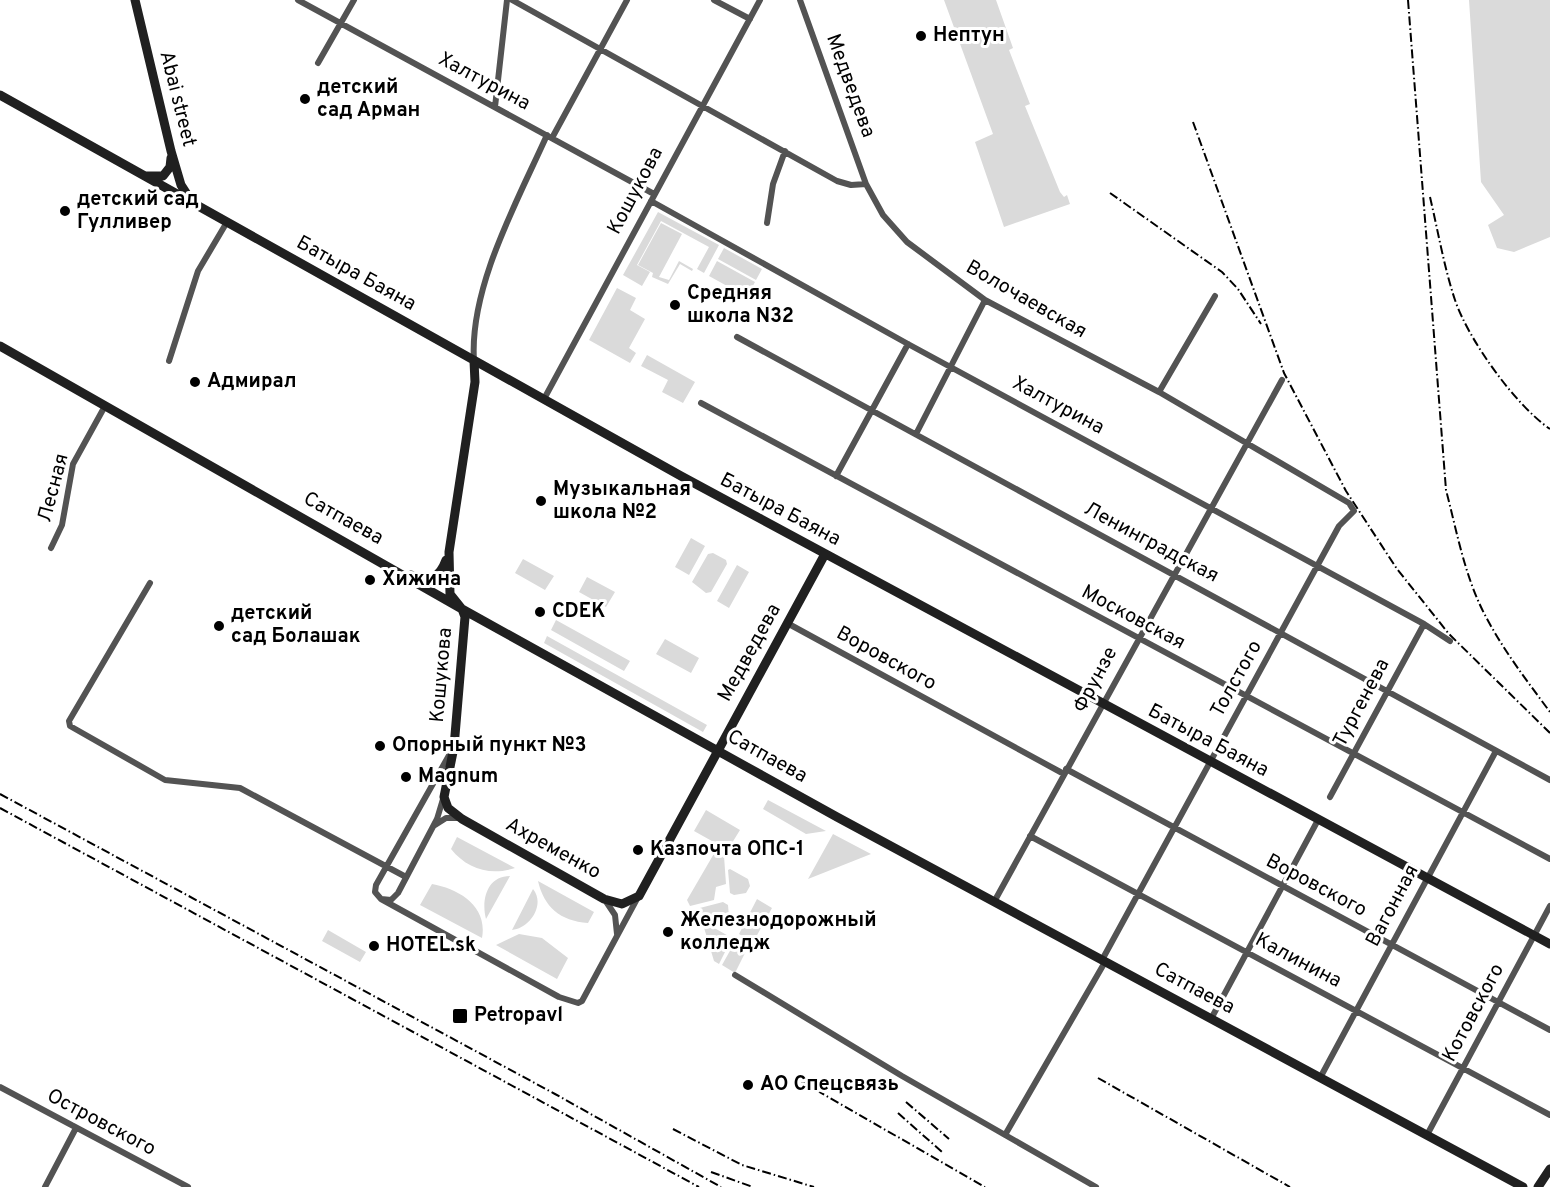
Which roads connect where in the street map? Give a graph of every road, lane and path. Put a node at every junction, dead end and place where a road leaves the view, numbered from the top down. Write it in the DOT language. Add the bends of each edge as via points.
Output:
graph roads {
  1 [pos="135,0"];
  2 [pos="298,0"];
  3 [pos="354,0"];
  4 [pos="507,0"];
  5 [pos="512,0"];
  6 [pos="627,0"];
  7 [pos="714,0"];
  8 [pos="760,0"];
  9 [pos="800,0"];
  10 [pos="750,20"];
  11 [pos="341,23"];
  12 [pos="601,49"];
  13 [pos="318,63"];
  14 [pos="0,95"];
  15 [pos="702,106"];
  16 [pos="495,107"];
  17 [pos="550,136"];
  18 [pos="785,151"];
  19 [pos="171,152"];
  20 [pos="142,174"];
  21 [pos="866,183"];
  22 [pos="653,197"];
  23 [pos="193,202"];
  24 [pos="227,222"];
  25 [pos="767,223"];
  26 [pos="1215,296"];
  27 [pos="985,300"];
  28 [pos="737,337"];
  29 [pos="908,344"];
  30 [pos="0,346"];
  31 [pos="169,361"];
  32 [pos="474,361"];
  33 [pos="950,367"];
  34 [pos="493,371"];
  35 [pos="1282,380"];
  36 [pos="475,382"];
  37 [pos="1158,393"];
  38 [pos="544,399"];
  39 [pos="701,403"];
  40 [pos="105,406"];
  41 [pos="871,410"];
  42 [pos="916,434"];
  43 [pos="1245,443"];
  44 [pos="836,476"];
  45 [pos="1210,507"];
  46 [pos="1354,511"];
  47 [pos="51,548"];
  48 [pos="449,552"];
  49 [pos="825,554"];
  50 [pos="1317,566"];
  51 [pos="397,570"];
  52 [pos="1173,573"];
  53 [pos="448,576"];
  54 [pos="150,583"];
  55 [pos="428,589"];
  56 [pos="462,609"];
  57 [pos="787,623"];
  58 [pos="1424,624"];
  59 [pos="1281,633"];
  60 [pos="1137,639"];
  61 [pos="1450,641"];
  62 [pos="1388,692"];
  63 [pos="1246,697"];
  64 [pos="1102,704"];
  65 [pos="454,747"];
  66 [pos="718,750"];
  67 [pos="1496,750"];
  68 [pos="1353,754"];
  69 [pos="1210,763"];
  70 [pos="1065,772"];
  71 [pos="1550,780"];
  72 [pos="444,797"];
  73 [pos="1330,797"];
  74 [pos="1462,813"];
  75 [pos="462,819"];
  76 [pos="1318,820"];
  77 [pos="434,825"];
  78 [pos="1176,828"];
  79 [pos="1030,836"];
  80 [pos="1550,859"];
  81 [pos="386,866"];
  82 [pos="406,877"];
  83 [pos="1427,878"];
  84 [pos="1282,887"];
  85 [pos="1139,894"];
  86 [pos="639,896"];
  87 [pos="381,899"];
  88 [pos="604,899"];
  89 [pos="994,902"];
  90 [pos="1550,906"];
  91 [pos="1534,936"];
  92 [pos="616,938"];
  93 [pos="1550,944"];
  94 [pos="1391,945"];
  95 [pos="1247,952"];
  96 [pos="1104,961"];
  97 [pos="735,975"];
  98 [pos="1498,1002"];
  99 [pos="1356,1011"];
  100 [pos="1211,1019"];
  101 [pos="1550,1030"];
  102 [pos="1463,1068"];
  103 [pos="1320,1078"];
  104 [pos="0,1087"];
  105 [pos="1550,1114"];
  106 [pos="76,1128"];
  107 [pos="1005,1135"];
  108 [pos="1427,1135"];
  109 [pos="1550,1169"];
  110 [pos="1540,1186"];
  111 [pos="45,1187"];
  112 [pos="188,1187"];
  113 [pos="1096,1187"];
  114 [pos="1523,1187"];
  1 -- 19 [label="street, Abai street"];
  2 -- 11 [label="street, Халтурина"];
  3 -- 11 [label="street"];
  4 -- 16 [label="street"];
  5 -- 12 [label="street"];
  6 -- 12 [label="street"];
  7 -- 10 [label="street"];
  8 -- 10 [label="street, Кошукова"];
  9 -- 21 [label="street, Медведева"];
  10 -- 15 [label="street, Кошукова"];
  11 -- 13 [label="street"];
  11 -- 16 [label="street, Халтурина"];
  12 -- 15 [label="street"];
  12 -- 17 [label="street"];
  14 -- 20 [label="street, Батыра Баяна"];
  15 -- 18 [label="street"];
  15 -- 22 [label="street, Кошукова"];
  16 -- 17 [label="street, Халтурина"];
  17 -- 22 [label="street, Халтурина"];
  17 -- 32 [label="street" via="490,261"];
  18 -- 21 [label="street" via="845,184"];
  18 -- 25 [label="street" via="773,184"];
  19 -- 20 [label="street" via="170,167 163,176"];
  19 -- 23 [label="street, Abai street" via="181,185"];
  20 -- 23 [label="street, Батыра Баяна"];
  21 -- 27 [label="street, Волочаевская" via="883,215 907,242"];
  22 -- 29 [label="street, Халтурина"];
  22 -- 38 [label="street, Кошукова"];
  23 -- 24 [label="street, Батыра Баяна"];
  24 -- 31 [label="street" via="198,271"];
  24 -- 32 [label="street, Батыра Баяна"];
  26 -- 37 [label="street"];
  27 -- 33 [label="street"];
  27 -- 37 [label="street, Волочаевская"];
  28 -- 41 [label="street, Ленинградская"];
  29 -- 33 [label="street, Халтурина"];
  29 -- 41 [label="street"];
  30 -- 40 [label="street, Сатпаева"];
  32 -- 34 [label="street, Батыра Баяна"];
  32 -- 36 [label="street, Кошукова"];
  33 -- 42 [label="street"];
  33 -- 45 [label="street, Халтурина"];
  34 -- 36 [label="street" via="480,369"];
  34 -- 38 [label="street, Батыра Баяна"];
  35 -- 43 [label="street, Фрунзе"];
  36 -- 48 [label="street, Кошукова"];
  37 -- 43 [label="street, Волочаевская"];
  38 -- 49 [label="street, Батыра Баяна"];
  39 -- 44 [label="street, Московская"];
  40 -- 47 [label="street, Лесная" via="74,464 62,525"];
  40 -- 51 [label="street, Сатпаева"];
  41 -- 42 [label="street, Ленинградская"];
  41 -- 44 [label="street"];
  42 -- 52 [label="street, Ленинградская"];
  43 -- 45 [label="street, Фрунзе"];
  43 -- 46 [label="street, Волочаевская" via="1345,500"];
  44 -- 60 [label="street, Московская"];
  45 -- 50 [label="street, Халтурина"];
  45 -- 52 [label="street, Фрунзе"];
  46 -- 50 [label="street, Толстого" via="1339,526"];
  48 -- 51 [label="street" via="440,574 432,579"];
  48 -- 53 [label="street, Кошукова"];
  49 -- 57 [label="street, Медведева"];
  49 -- 64 [label="street, Батыра Баяна"];
  50 -- 58 [label="street, Халтурина"];
  50 -- 59 [label="street, Толстого"];
  51 -- 55 [label="street, Сатпаева"];
  52 -- 59 [label="street, Ленинградская"];
  52 -- 60 [label="street, Фрунзе"];
  53 -- 55 [label="street" via="441,590"];
  53 -- 56 [label="street, Кошукова" via="451,596"];
  54 -- 81 [label="street" via="69,726 165,780 240,788"];
  55 -- 56 [label="street, Сатпаева"];
  56 -- 65 [label="street, Кошукова" via="465,617"];
  56 -- 66 [label="street, Сатпаева"];
  57 -- 66 [label="street, Медведева"];
  57 -- 70 [label="street, Воровского"];
  58 -- 61 [label="street, Халтурина"];
  58 -- 62 [label="street, Тургенева"];
  59 -- 62 [label="street, Ленинградская"];
  59 -- 63 [label="street, Толстого"];
  60 -- 63 [label="street, Московская"];
  60 -- 64 [label="street, Фрунзе"];
  62 -- 67 [label="street, Ленинградская"];
  62 -- 68 [label="street, Тургенева"];
  63 -- 68 [label="street, Московская"];
  63 -- 69 [label="street, Толстого"];
  64 -- 69 [label="street, Батыра Баяна"];
  64 -- 70 [label="street, Фрунзе"];
  65 -- 72 [label="street, Кошукова"];
  65 -- 81 [label="street, Кошукова"];
  66 -- 86 [label="street, Медведева"];
  66 -- 89 [label="street, Сатпаева"];
  67 -- 71 [label="street, Ленинградская"];
  67 -- 74 [label="street, Вагонная"];
  68 -- 73 [label="street, Тургенева"];
  68 -- 74 [label="street, Московская"];
  69 -- 76 [label="street, Батыра Баяна"];
  69 -- 78 [label="street, Толстого"];
  70 -- 78 [label="street, Воровского"];
  70 -- 79 [label="street, Фрунзе"];
  72 -- 75 [label="street, Ахременко" via="451,812"];
  72 -- 77 [label="street"];
  74 -- 80 [label="street, Московская"];
  74 -- 83 [label="street, Вагонная"];
  75 -- 77 [label="street" via="449,818"];
  75 -- 88 [label="street, Ахременко"];
  76 -- 83 [label="street, Батыра Баяна"];
  76 -- 84 [label="street"];
  77 -- 82 [label="street"];
  78 -- 84 [label="street, Воровского"];
  78 -- 85 [label="street, Толстого"];
  79 -- 85 [label="street, Калинина"];
  79 -- 89 [label="street, Фрунзе"];
  81 -- 82 [label="street"];
  81 -- 87 [label="street, Кошукова" via="375,887"];
  82 -- 87 [label="street" via="394,897"];
  83 -- 91 [label="street, Батыра Баяна"];
  83 -- 94 [label="street, Вагонная"];
  84 -- 94 [label="street, Воровского"];
  84 -- 95 [label="street"];
  85 -- 95 [label="street, Калинина"];
  85 -- 96 [label="street, Толстого"];
  86 -- 88 [label="street, Ахременко" via="622,904"];
  86 -- 92 [label="street"];
  87 -- 92 [label="street" via="559,997 578,1003"];
  88 -- 92 [label="street" via="615,915"];
  89 -- 96 [label="street, Сатпаева"];
  90 -- 91 [label="street, Котовского"];
  91 -- 93 [label="street, Батыра Баяна"];
  91 -- 98 [label="street, Котовского"];
  94 -- 98 [label="street, Воровского"];
  94 -- 99 [label="street, Вагонная"];
  95 -- 99 [label="street, Калинина"];
  95 -- 100 [label="street"];
  96 -- 100 [label="street, Сатпаева"];
  96 -- 107 [label="street, Толстого"];
  97 -- 107 [label="street"];
  98 -- 101 [label="street, Воровского"];
  98 -- 102 [label="street, Котовского"];
  99 -- 102 [label="street, Калинина"];
  99 -- 103 [label="street, Вагонная"];
  100 -- 103 [label="street, Сатпаева"];
  102 -- 105 [label="street, Калинина"];
  102 -- 108 [label="street, Котовского"];
  103 -- 108 [label="street, Сатпаева"];
  104 -- 106 [label="street, Островского"];
  106 -- 111 [label="street"];
  106 -- 112 [label="street, Островского"];
  107 -- 113 [label="street"];
  108 -- 114 [label="street, Сатпаева"];
  109 -- 110 [label="street"];
}
